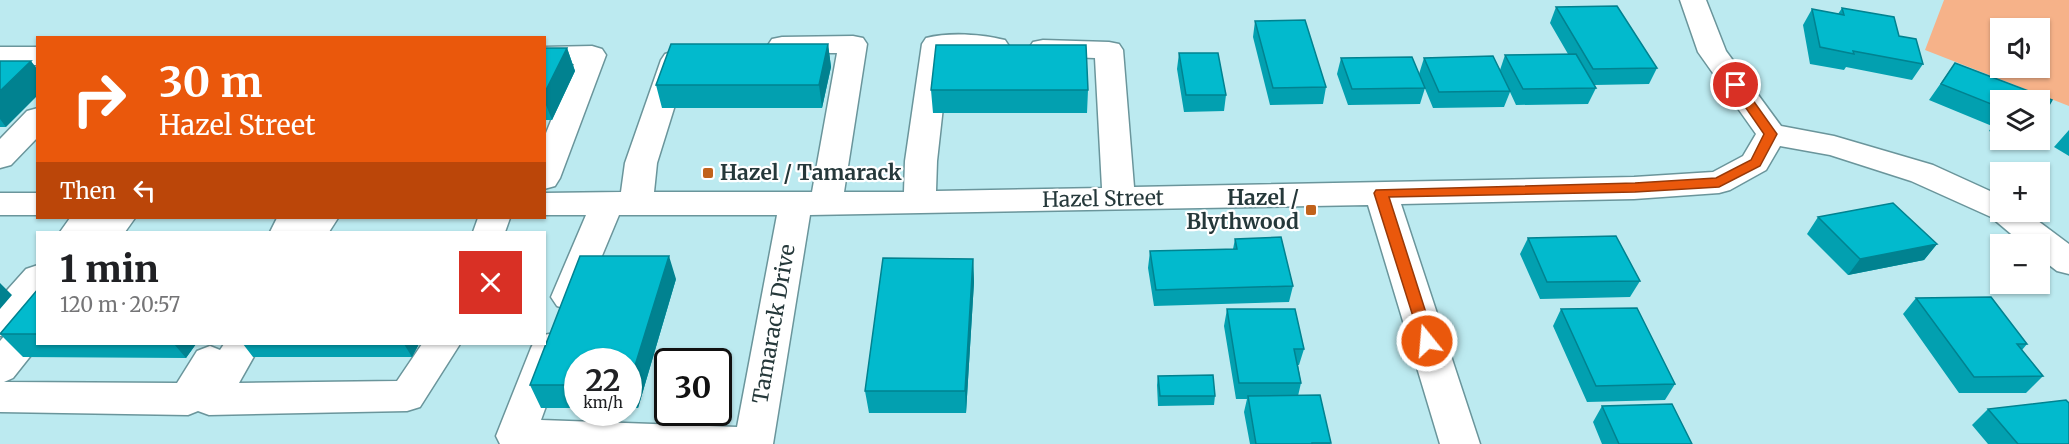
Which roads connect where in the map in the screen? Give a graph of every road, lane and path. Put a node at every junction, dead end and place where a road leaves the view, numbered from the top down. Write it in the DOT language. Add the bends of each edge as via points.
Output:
graph roads {
  1 [pos="1692,0"];
  2 [pos="703,45"];
  3 [pos="761,45"];
  4 [pos="0,56"];
  5 [pos="36,56"];
  6 [pos="546,56"];
  7 [pos="36,120"];
  8 [pos="1771,134"];
  9 [pos="0,158"];
  10 [pos="546,173"];
  11 [pos="1381,193"];
  12 [pos="1119,198"];
  13 [pos="811,203"];
  14 [pos="920,203"];
  15 [pos="0,204"];
  16 [pos="36,204"];
  17 [pos="546,204"];
  18 [pos="1990,204"];
  19 [pos="621,205"];
  20 [pos="87,219"];
  21 [pos="117,219"];
  22 [pos="2017,222"];
  23 [pos="77,231"];
  24 [pos="108,231"];
  25 [pos="2069,262"];
  26 [pos="36,280"];
  27 [pos="0,322"];
  28 [pos="36,323"];
  29 [pos="219,345"];
  30 [pos="242,345"];
  31 [pos="441,345"];
  32 [pos="0,368"];
  33 [pos="0,397"];
  34 [pos="753,444"];
  35 [pos="1460,444"];
  1 -- 8 [label="street" via="1712,52"];
  2 -- 19 [label="street" via="680,46 641,163"];
  3 -- 13 [label="street, Tamarack Drive" via="853,44"];
  4 -- 5 [label="street"];
  6 -- 10 [label="street" via="592,55"];
  7 -- 9 [label="street"];
  8 -- 11 [label="street, Hazel Street" via="1755,163 1719,183"];
  8 -- 18 [label="street" via="1922,173"];
  11 -- 12 [label="street, Hazel Street"];
  11 -- 35 [label="street"];
  12 -- 14 [label="street, Hazel Street"];
  12 -- 14 [label="street" via="1109,50 936,44 921,161"];
  13 -- 14 [label="street, Hazel Street"];
  13 -- 19 [label="street, Hazel Street"];
  13 -- 34 [label="street, Tamarack Drive"];
  15 -- 16 [label="street"];
  17 -- 19 [label="street, Hazel Street"];
  19 -- 34 [label="street" via="516,436"];
  20 -- 23 [label="street"];
  21 -- 24 [label="street"];
  22 -- 25 [label="street"];
  26 -- 27 [label="street"];
  28 -- 32 [label="street"];
  29 -- 33 [label="street" via="188,399"];
  30 -- 31 [label="street" via="209,399 407,396"];
}
